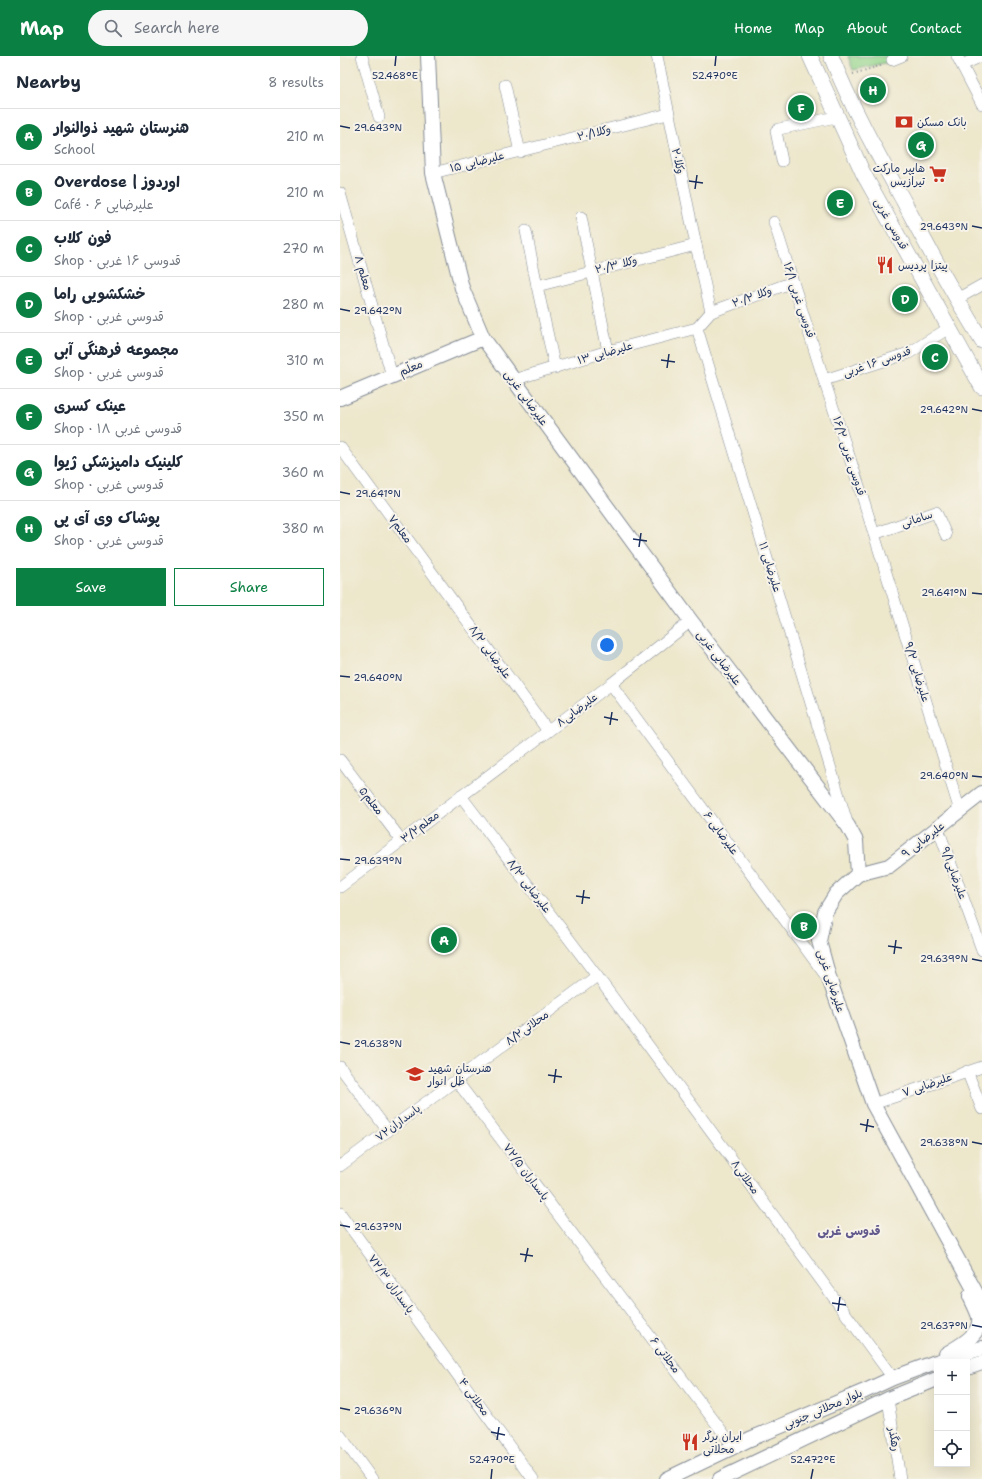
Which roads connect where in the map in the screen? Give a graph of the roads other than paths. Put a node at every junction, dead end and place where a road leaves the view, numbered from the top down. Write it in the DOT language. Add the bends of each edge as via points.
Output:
graph roads {
  1 [pos="362,56"];
  2 [pos="428,56"];
  3 [pos="657,56"];
  4 [pos="810,56"];
  5 [pos="831,56"];
  6 [pos="982,56"];
  7 [pos="960,60"];
  8 [pos="505,85"];
  9 [pos="982,104"];
  10 [pos="668,114"];
  11 [pos="379,117"];
  12 [pos="836,117"];
  13 [pos="520,152"];
  14 [pos="782,161"];
  15 [pos="433,173"];
  16 [pos="340,193"];
  17 [pos="581,217"];
  18 [pos="774,222"];
  19 [pos="526,231"];
  20 [pos="696,245"];
  21 [pos="592,271"];
  22 [pos="793,282"];
  23 [pos="982,285"];
  24 [pos="537,286"];
  25 [pos="957,299"];
  26 [pos="711,312"];
  27 [pos="698,328"];
  28 [pos="949,328"];
  29 [pos="483,338"];
  30 [pos="982,341"];
  31 [pos="608,351"];
  32 [pos="555,368"];
  33 [pos="392,376"];
  34 [pos="513,380"];
  35 [pos="824,380"];
  36 [pos="982,387"];
  37 [pos="340,398"];
  38 [pos="340,447"];
  39 [pos="874,534"];
  40 [pos="946,535"];
  41 [pos="431,573"];
  42 [pos="691,621"];
  43 [pos="611,684"];
  44 [pos="548,731"];
  45 [pos="340,760"];
  46 [pos="982,793"];
  47 [pos="461,796"];
  48 [pos="960,811"];
  49 [pos="848,826"];
  50 [pos="938,828"];
  51 [pos="402,841"];
  52 [pos="858,874"];
  53 [pos="340,887"];
  54 [pos="980,945"];
  55 [pos="597,976"];
  56 [pos="830,981"];
  57 [pos="340,1067"];
  58 [pos="982,1067"];
  59 [pos="967,1071"];
  60 [pos="456,1080"];
  61 [pos="873,1104"];
  62 [pos="982,1108"];
  63 [pos="388,1131"];
  64 [pos="340,1166"];
  65 [pos="340,1213"];
  66 [pos="955,1257"];
  67 [pos="596,1263"];
  68 [pos="982,1304"];
  69 [pos="982,1348"];
  70 [pos="443,1355"];
  71 [pos="933,1363"];
  72 [pos="982,1363"];
  73 [pos="970,1367"];
  74 [pos="893,1378"];
  75 [pos="934,1380"];
  76 [pos="888,1399"];
  77 [pos="340,1435"];
  78 [pos="734,1447"];
  79 [pos="372,1479"];
  80 [pos="533,1479"];
  81 [pos="667,1479"];
  82 [pos="720,1479"];
  83 [pos="900,1479"];
  1 -- 11 [label="street"];
  2 -- 15 [label="street, علیرضایی غربی"];
  3 -- 10 [label="street, وکلا۲۰"];
  4 -- 12 [label="main road, قدوسی غربی"];
  5 -- 25 [label="main road, قدوسی غربی" via="868,137"];
  6 -- 7 [label="street"];
  7 -- 9 [label="street"];
  8 -- 13 [label="street"];
  10 -- 13 [label="street, وکلا۲۰/۱"];
  10 -- 20 [label="street, وکلا۲۰"];
  12 -- 14 [label="street" via="776,131"];
  12 -- 28 [label="main road, قدوسی غربی" via="863,173"];
  13 -- 15 [label="street, ۱۵ علیرضایی"];
  15 -- 29 [label="street, علیرضایی غربی" via="462,288"];
  16 -- 33 [label="street, ۸ معلم"];
  17 -- 21 [label="street"];
  18 -- 22 [label="street, ۱۶/۱ قدوسی غربی"];
  19 -- 24 [label="street"];
  20 -- 21 [label="street, وکلا ۲۰/۳"];
  20 -- 26 [label="street, وکلا۲۰"];
  21 -- 24 [label="street, وکلا ۲۰/۳"];
  21 -- 31 [label="street"];
  22 -- 26 [label="street, وکلا ۲۰/۲"];
  22 -- 35 [label="street, ۱۶/۱ قدوسی غربی"];
  23 -- 25 [label="street"];
  24 -- 32 [label="street"];
  25 -- 30 [label="main road, قدوسی غربی"];
  26 -- 27 [label="street"];
  27 -- 31 [label="street, ۱۳ علیرضایی"];
  27 -- 49 [label="street, ۱۱ علیرضایی"];
  28 -- 35 [label="street, قدوسی ۱۶ غربی" via="909,352"];
  28 -- 36 [label="main road, قدوسی غربی"];
  29 -- 33 [label="street, معلّم"];
  29 -- 34 [label="street, علیرضایی غربی"];
  31 -- 32 [label="street, ۱۳ علیرضایی"];
  32 -- 34 [label="street, ۱۳ علیرضایی"];
  33 -- 37 [label="street, معلّم"];
  34 -- 42 [label="street, علیرضایی غربی"];
  35 -- 39 [label="street, ۱۶/۲ قدوسی غربی"];
  38 -- 41 [label="street, معلم۷"];
  39 -- 40 [label="street, سامانی" via="936,512"];
  39 -- 48 [label="street, ۹/۲ علیرضایی"];
  41 -- 44 [label="street, علیرضایی ۸/۲"];
  42 -- 43 [label="street, علیرضایی۸"];
  42 -- 49 [label="street, علیرضایی غربی"];
  43 -- 44 [label="street, علیرضایی۸"];
  43 -- 56 [label="street, ۶ علیرضایی"];
  44 -- 47 [label="street, علیرضایی۸"];
  45 -- 51 [label="street, معلم۵"];
  46 -- 48 [label="street, ۹ علیرضایی"];
  47 -- 51 [label="street, معلم۳/۲"];
  47 -- 55 [label="street, ۸/۳ علیرضایی"];
  48 -- 50 [label="street, ۹ علیرضایی"];
  49 -- 52 [label="street, علیرضایی غربی" via="856,841"];
  50 -- 52 [label="street, ۹ علیرضایی" via="889,866"];
  50 -- 54 [label="street, علیرضایی۹/۱"];
  51 -- 53 [label="street, معلم۳/۲"];
  52 -- 56 [label="street, علیرضایی غربی" via="836,894 825,912 819,941"];
  55 -- 60 [label="street, محلاتی۸/۲"];
  55 -- 74 [label="street, محلاتی۸"];
  56 -- 61 [label="street, علیرضایی غربی"];
  57 -- 63 [label="street"];
  58 -- 59 [label="street, ۷ علیرضایی"];
  59 -- 61 [label="street, ۷ علیرضایی"];
  59 -- 62 [label="street"];
  60 -- 63 [label="street, پاسداران۷۲"];
  60 -- 67 [label="street, ۷۲/۵ پاسداران"];
  61 -- 66 [label="street, علیرضایی غربی"];
  63 -- 64 [label="street, پاسداران۷۲"];
  65 -- 70 [label="street, ۷۲/۳ پاسداران"];
  66 -- 68 [label="street, علیرضایی غربی"];
  66 -- 71 [label="street, علیرضایی غربی" via="979,1316 979,1323 971,1337"];
  67 -- 78 [label="street, ۶ محلاتی"];
  69 -- 71 [label="street, بلوار محلاتی جنوبی"];
  70 -- 80 [label="street, ۴ محلاتی"];
  71 -- 74 [label="street, بلوار محلاتی جنوبی"];
  72 -- 73 [label="street"];
  74 -- 78 [label="street, بلوار محلاتی جنوبی"];
  75 -- 76 [label="street, بلوار محلاتی جنوبی"];
  76 -- 82 [label="street, بلوار محلاتی جنوبی"];
  76 -- 83 [label="street, رهگذر"];
  77 -- 79 [label="street"];
  78 -- 81 [label="street, بلوار محلاتی جنوبی"];
}
